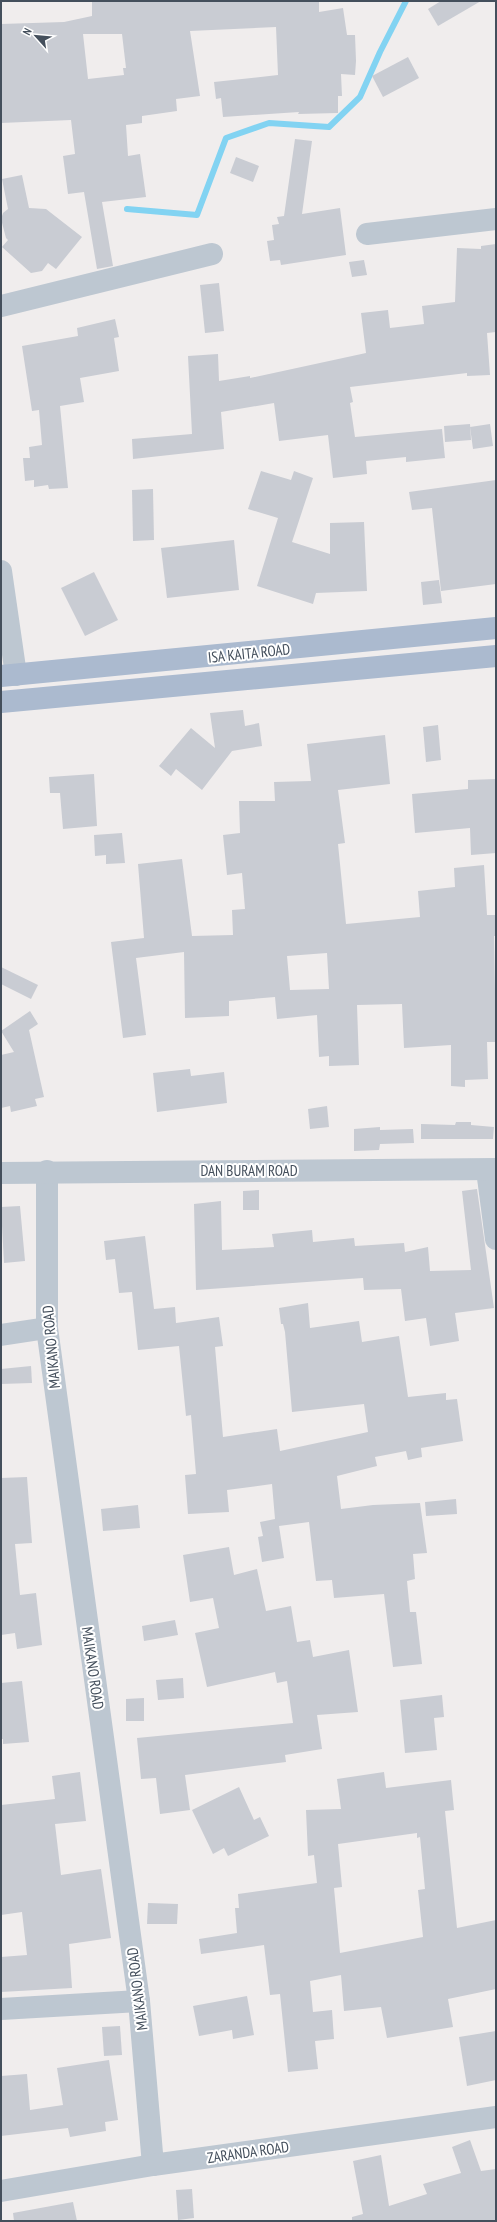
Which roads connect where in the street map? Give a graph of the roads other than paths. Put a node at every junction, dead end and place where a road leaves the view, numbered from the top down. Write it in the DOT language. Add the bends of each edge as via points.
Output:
graph roads {
  1 [pos="496,219"];
  2 [pos="367,234"];
  3 [pos="212,254"];
  4 [pos="1,306"];
  5 [pos="1,571"];
  6 [pos="496,628"];
  7 [pos="496,656"];
  8 [pos="8,676"];
  9 [pos="1,702"];
  10 [pos="492,1169"];
  11 [pos="47,1171"];
  12 [pos="1,1173"];
  13 [pos="496,1239"];
  14 [pos="47,1328"];
  15 [pos="1,1336"];
  16 [pos="139,2001"];
  17 [pos="1,2009"];
  18 [pos="496,2117"];
  19 [pos="153,2165"];
  20 [pos="1,2191"];
  1 -- 2 [label="street"];
  3 -- 4 [label="street"];
  5 -- 8 [label="street"];
  6 -- 8 [label="main road, ISA KAITA ROAD"];
  7 -- 9 [label="main road, ISA KAITA ROAD"];
  10 -- 11 [label="street, DAN BURAM ROAD"];
  10 -- 13 [label="street"];
  11 -- 12 [label="street, DAN BURAM ROAD"];
  11 -- 14 [label="street, MAIKANO ROAD"];
  14 -- 15 [label="street"];
  14 -- 16 [label="street, MAIKANO ROAD"];
  16 -- 17 [label="street"];
  16 -- 19 [label="street, MAIKANO ROAD"];
  18 -- 19 [label="street, ZARANDA ROAD"];
  19 -- 20 [label="street, ZARANDA ROAD"];
}
